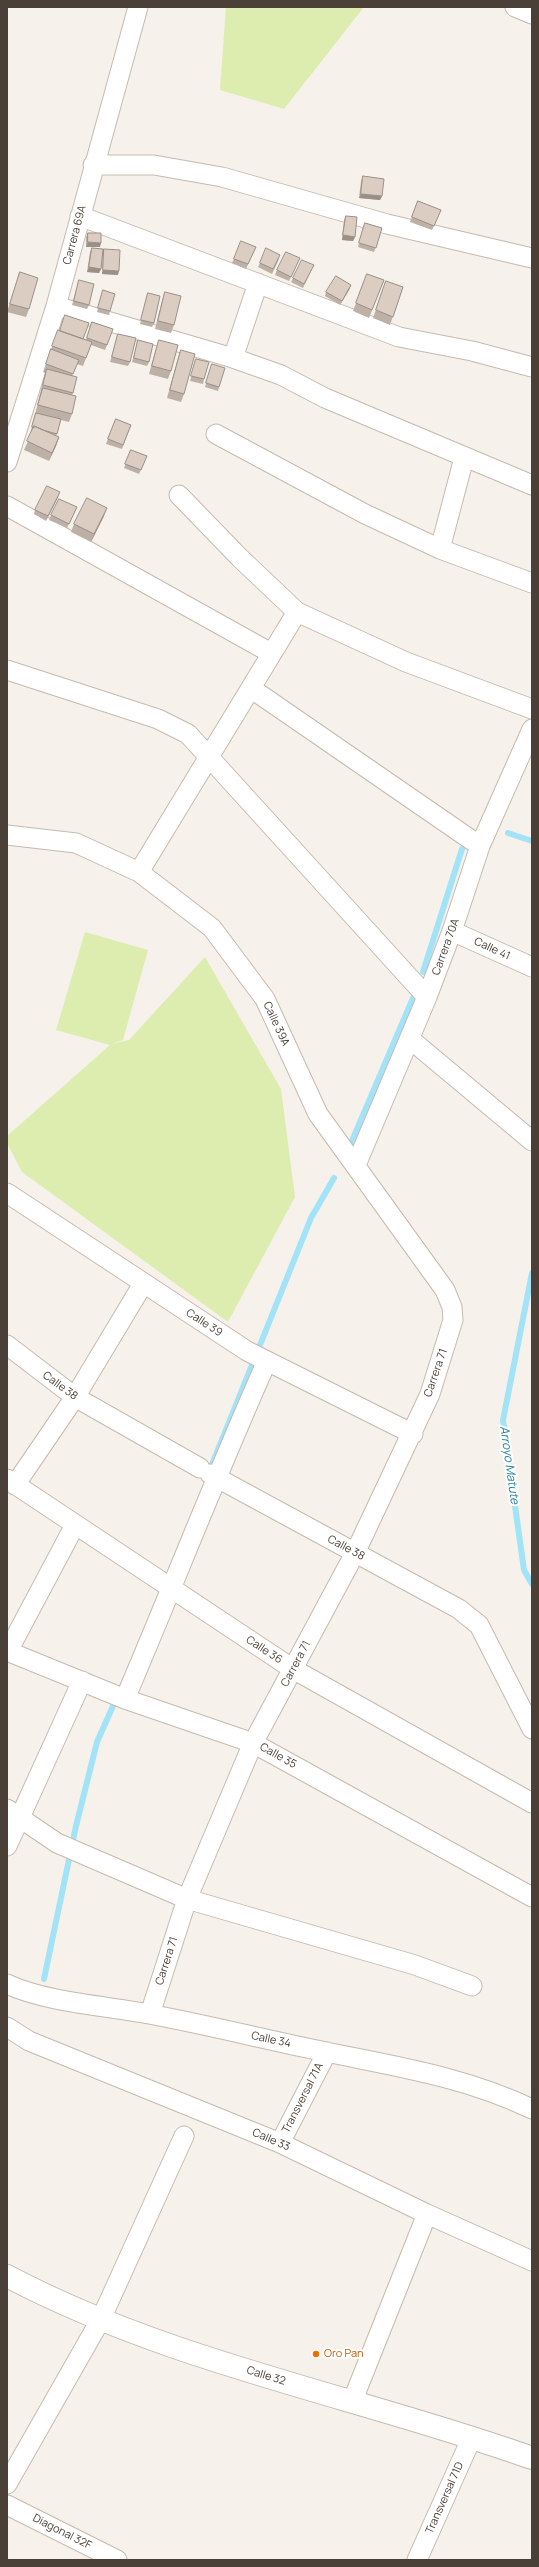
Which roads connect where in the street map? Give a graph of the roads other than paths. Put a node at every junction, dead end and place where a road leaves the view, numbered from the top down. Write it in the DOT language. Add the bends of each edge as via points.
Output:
graph roads {
  1 [pos="138,7"];
  2 [pos="515,7"];
  3 [pos="532,14"];
  4 [pos="93,165"];
  5 [pos="80,216"];
  6 [pos="532,258"];
  7 [pos="258,283"];
  8 [pos="56,306"];
  9 [pos="233,358"];
  10 [pos="532,367"];
  11 [pos="216,434"];
  12 [pos="464,458"];
  13 [pos="7,462"];
  14 [pos="532,485"];
  15 [pos="179,495"];
  16 [pos="7,506"];
  17 [pos="440,549"];
  18 [pos="532,583"];
  19 [pos="297,612"];
  20 [pos="271,653"];
  21 [pos="7,670"];
  22 [pos="252,688"];
  23 [pos="532,709"];
  24 [pos="532,729"];
  25 [pos="209,759"];
  26 [pos="7,835"];
  27 [pos="480,846"];
  28 [pos="139,872"];
  29 [pos="452,931"];
  30 [pos="532,967"];
  31 [pos="427,997"];
  32 [pos="410,1039"];
  33 [pos="532,1141"];
  34 [pos="356,1165"];
  35 [pos="7,1193"];
  36 [pos="143,1284"];
  37 [pos="454,1320"];
  38 [pos="7,1345"];
  39 [pos="259,1357"];
  40 [pos="75,1397"];
  41 [pos="413,1434"];
  42 [pos="209,1473"];
  43 [pos="11,1482"];
  44 [pos="75,1525"];
  45 [pos="355,1553"];
  46 [pos="165,1585"];
  47 [pos="8,1651"];
  48 [pos="293,1669"];
  49 [pos="82,1680"];
  50 [pos="119,1696"];
  51 [pos="532,1729"];
  52 [pos="253,1742"];
  53 [pos="532,1802"];
  54 [pos="14,1814"];
  55 [pos="7,1846"];
  56 [pos="532,1897"];
  57 [pos="187,1899"];
  58 [pos="7,1984"];
  59 [pos="472,1986"];
  60 [pos="150,2014"];
  61 [pos="7,2027"];
  62 [pos="326,2052"];
  63 [pos="532,2109"];
  64 [pos="184,2136"];
  65 [pos="280,2143"];
  66 [pos="427,2214"];
  67 [pos="532,2261"];
  68 [pos="7,2276"];
  69 [pos="101,2319"];
  70 [pos="352,2402"];
  71 [pos="472,2437"];
  72 [pos="532,2458"];
  73 [pos="7,2484"];
  74 [pos="7,2504"];
  75 [pos="117,2560"];
  76 [pos="417,2560"];
  1 -- 4 [label="street, Carrera 69A"];
  2 -- 3 [label="street"];
  4 -- 5 [label="street, Carrera 69A"];
  4 -- 6 [label="street" via="154,165 222,177 387,224"];
  5 -- 7 [label="street"];
  5 -- 8 [label="street, Carrera 69A"];
  7 -- 9 [label="street"];
  7 -- 10 [label="street" via="399,337 472,351"];
  8 -- 9 [label="street"];
  8 -- 13 [label="street, Carrera 69A"];
  9 -- 12 [label="street" via="281,375 325,398"];
  11 -- 17 [label="street" via="365,514"];
  12 -- 14 [label="street"];
  12 -- 17 [label="street"];
  15 -- 19 [label="street"];
  16 -- 20 [label="street"];
  17 -- 18 [label="street"];
  19 -- 20 [label="street"];
  19 -- 23 [label="street" via="406,662"];
  20 -- 22 [label="street"];
  21 -- 25 [label="street" via="158,719 188,734"];
  22 -- 25 [label="street"];
  22 -- 27 [label="street"];
  24 -- 27 [label="street, Carrera 70A"];
  25 -- 28 [label="street"];
  25 -- 31 [label="street"];
  26 -- 28 [label="street, Calle 39A" via="76,843"];
  27 -- 29 [label="street, Carrera 70A"];
  28 -- 34 [label="street, Calle 39A" via="212,928 264,999 318,1114"];
  29 -- 30 [label="street, Calle 41"];
  29 -- 31 [label="street, Carrera 70A"];
  31 -- 32 [label="street, Carrera 70A"];
  32 -- 33 [label="street"];
  32 -- 34 [label="street, Carrera 70A"];
  34 -- 37 [label="street, Calle 39A" via="445,1290"];
  35 -- 36 [label="street, Calle 39"];
  36 -- 39 [label="street, Calle 39"];
  36 -- 40 [label="street"];
  37 -- 41 [label="street, Carrera 71" via="430,1394"];
  38 -- 40 [label="street, Calle 38"];
  39 -- 41 [label="street, Calle 39"];
  39 -- 42 [label="street"];
  40 -- 42 [label="street, Calle 38"];
  40 -- 43 [label="street"];
  41 -- 45 [label="street, Carrera 71"];
  42 -- 45 [label="street, Calle 38"];
  42 -- 46 [label="street"];
  43 -- 44 [label="street, Calle 36"];
  44 -- 46 [label="street, Calle 36"];
  44 -- 47 [label="street"];
  45 -- 48 [label="street, Carrera 71"];
  45 -- 51 [label="street, Calle 38" via="459,1609 479,1624"];
  46 -- 48 [label="street, Calle 36"];
  46 -- 50 [label="street"];
  47 -- 49 [label="street, Calle 35"];
  48 -- 52 [label="street, Carrera 71"];
  48 -- 53 [label="street, Calle 36"];
  49 -- 50 [label="street, Calle 35"];
  49 -- 54 [label="street"];
  50 -- 52 [label="street, Calle 35"];
  52 -- 56 [label="street, Calle 35"];
  52 -- 57 [label="street, Carrera 71"];
  54 -- 55 [label="street"];
  54 -- 57 [label="street" via="57,1843"];
  57 -- 59 [label="street" via="415,1965"];
  57 -- 60 [label="street, Carrera 71"];
  58 -- 60 [label="street, Calle 34" via="46,1996"];
  60 -- 62 [label="street, Calle 34"];
  61 -- 65 [label="street, Calle 33" via="29,2041"];
  62 -- 63 [label="street, Calle 34" via="421,2071 496,2092"];
  62 -- 65 [label="street, Transversal 71A"];
  64 -- 69 [label="street"];
  65 -- 66 [label="street, Calle 33"];
  66 -- 67 [label="street, Calle 33"];
  66 -- 70 [label="street"];
  68 -- 69 [label="street, Calle 32" via="50,2299"];
  69 -- 70 [label="street, Calle 32" via="189,2352"];
  69 -- 73 [label="street"];
  70 -- 71 [label="street, Calle 32"];
  71 -- 72 [label="street, Calle 32"];
  71 -- 76 [label="street, Transversal 71D"];
  74 -- 75 [label="street, Diagonal 32F"];
}
